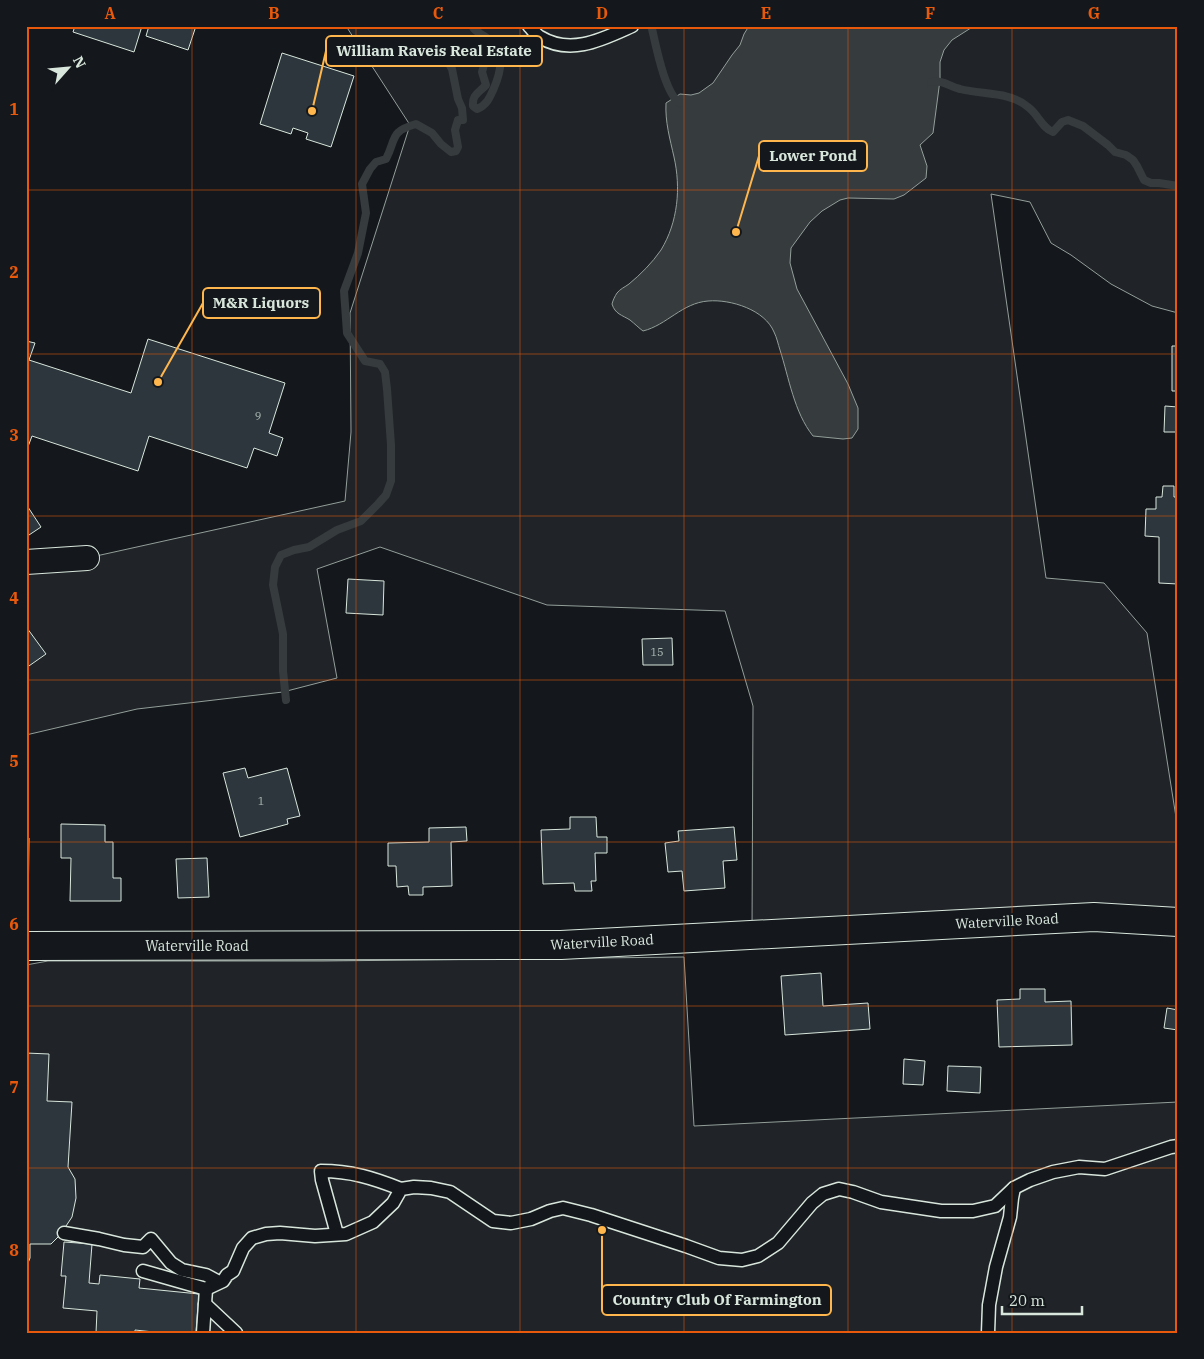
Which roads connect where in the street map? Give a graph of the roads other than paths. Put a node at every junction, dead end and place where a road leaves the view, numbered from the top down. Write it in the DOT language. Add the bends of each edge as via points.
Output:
graph roads {
  1 [pos="529,26"];
  2 [pos="632,26"];
  3 [pos="88,558"];
  4 [pos="26,562"];
  5 [pos="1178,922"];
  6 [pos="26,946"];
  7 [pos="1178,1146"];
  8 [pos="1014,1188"];
  9 [pos="401,1189"];
  10 [pos="64,1233"];
  11 [pos="337,1234"];
  12 [pos="143,1271"];
  13 [pos="219,1282"];
  14 [pos="206,1289"];
  15 [pos="205,1304"];
  16 [pos="203,1333"];
  17 [pos="236,1333"];
  18 [pos="988,1333"];
  1 -- 2 [label="lane" via="539,37 558,45 580,45"];
  3 -- 4 [label="street"];
  5 -- 6 [label="highway, Waterville Road" via="1094,917 561,945"];
  7 -- 8 [label="lane" via="1105,1169 1079,1167 1053,1172"];
  8 -- 9 [label="lane" via="995,1206 973,1211 941,1211 881,1202 838,1189 823,1194 812,1203 778,1243 758,1256 742,1260 719,1258 563,1208 511,1223 493,1221 450,1192 431,1188"];
  8 -- 18 [label="lane" via="989,1305"];
  9 -- 11 [label="lane" via="393,1203 373,1222 346,1234"];
  9 -- 11 [label="lane" via="348,1172 321,1171"];
  10 -- 13 [label="lane" via="143,1247 152,1239 171,1263"];
  11 -- 13 [label="lane" via="280,1233 252,1238 243,1248 233,1271"];
  12 -- 14 [label="lane"];
  13 -- 14 [label="lane"];
  14 -- 15 [label="lane"];
  15 -- 16 [label="lane"];
  15 -- 17 [label="lane"];
}
